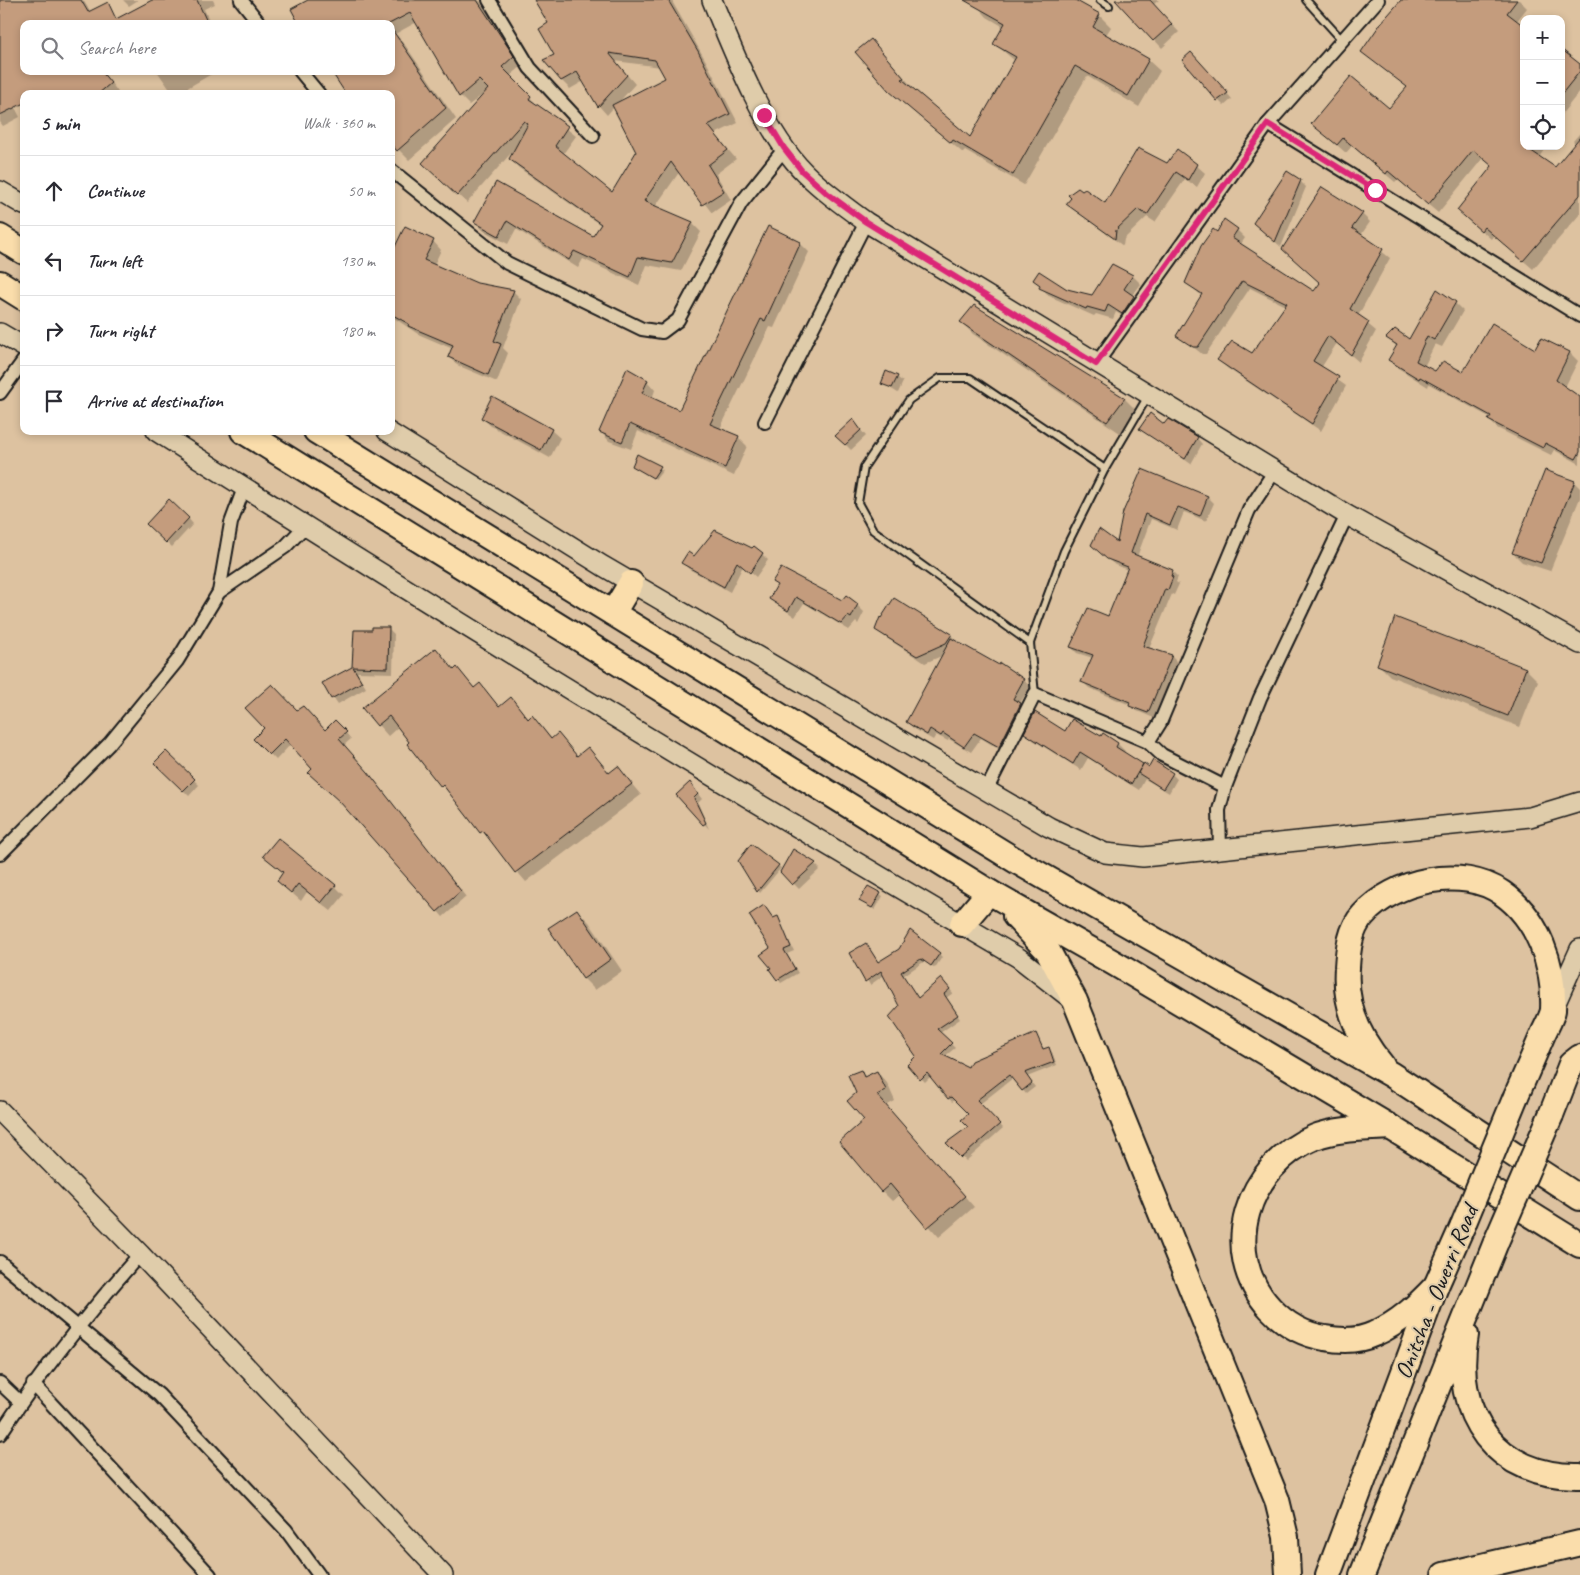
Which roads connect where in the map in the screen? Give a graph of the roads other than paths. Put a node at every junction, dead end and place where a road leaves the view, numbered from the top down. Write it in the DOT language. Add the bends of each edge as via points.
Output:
graph roads {
  1 [pos="258,0"];
  2 [pos="488,0"];
  3 [pos="712,0"];
  4 [pos="1100,0"];
  5 [pos="1306,0"];
  6 [pos="1378,0"];
  7 [pos="243,3"];
  8 [pos="1109,6"];
  9 [pos="257,20"];
  10 [pos="1342,40"];
  11 [pos="303,75"];
  12 [pos="316,90"];
  13 [pos="1268,124"];
  14 [pos="593,136"];
  15 [pos="784,148"];
  16 [pos="395,173"];
  17 [pos="0,191"];
  18 [pos="20,203"];
  19 [pos="866,222"];
  20 [pos="0,237"];
  21 [pos="20,250"];
  22 [pos="0,283"];
  23 [pos="20,296"];
  24 [pos="1580,316"];
  25 [pos="0,333"];
  26 [pos="20,345"];
  27 [pos="1096,364"];
  28 [pos="20,365"];
  29 [pos="0,392"];
  30 [pos="1148,395"];
  31 [pos="765,422"];
  32 [pos="162,435"];
  33 [pos="249,435"];
  34 [pos="323,435"];
  35 [pos="394,435"];
  36 [pos="1105,469"];
  37 [pos="1274,472"];
  38 [pos="244,488"];
  39 [pos="1347,515"];
  40 [pos="305,526"];
  41 [pos="631,583"];
  42 [pos="219,592"];
  43 [pos="613,613"];
  44 [pos="1030,643"];
  45 [pos="1580,644"];
  46 [pos="1035,694"];
  47 [pos="1148,742"];
  48 [pos="1225,786"];
  49 [pos="986,791"];
  50 [pos="1580,802"];
  51 [pos="1220,850"];
  52 [pos="0,854"];
  53 [pos="993,894"];
  54 [pos="962,924"];
  55 [pos="1580,949"];
  56 [pos="1075,1001"];
  57 [pos="1553,1011"];
  58 [pos="1577,1055"];
  59 [pos="1392,1075"];
  60 [pos="0,1111"];
  61 [pos="1390,1127"];
  62 [pos="1580,1198"];
  63 [pos="1580,1245"];
  64 [pos="140,1254"];
  65 [pos="0,1262"];
  66 [pos="1436,1286"];
  67 [pos="1472,1305"];
  68 [pos="77,1326"];
  69 [pos="0,1383"];
  70 [pos="33,1384"];
  71 [pos="20,1402"];
  72 [pos="0,1434"];
  73 [pos="1580,1476"];
  74 [pos="1580,1543"];
  75 [pos="210,1575"];
  76 [pos="319,1575"];
  77 [pos="443,1575"];
  78 [pos="1288,1575"];
  79 [pos="1328,1575"];
  80 [pos="1362,1575"];
  81 [pos="1444,1575"];
  1 -- 7 [label="street"];
  2 -- 14 [label="street" via="530,68"];
  3 -- 15 [label="main road" via="764,115"];
  4 -- 8 [label="lane"];
  5 -- 10 [label="lane"];
  6 -- 10 [label="street"];
  7 -- 9 [label="street"];
  10 -- 13 [label="street"];
  11 -- 12 [label="street"];
  13 -- 24 [label="street"];
  13 -- 27 [label="street"];
  15 -- 16 [label="street" via="741,203 678,320 662,332 642,329 507,263"];
  15 -- 19 [label="main road" via="802,171"];
  17 -- 18 [label="main road"];
  19 -- 27 [label="main road"];
  19 -- 31 [label="street"];
  20 -- 21 [label="highway"];
  22 -- 23 [label="highway"];
  25 -- 26 [label="main road"];
  27 -- 30 [label="main road"];
  28 -- 29 [label="street"];
  30 -- 36 [label="lane"];
  30 -- 37 [label="main road"];
  32 -- 38 [label="main road"];
  33 -- 53 [label="highway"];
  34 -- 43 [label="highway"];
  35 -- 41 [label="main road"];
  36 -- 44 [label="lane" via="1064,551"];
  36 -- 44 [label="lane" via="970,378 940,378 909,400 864,466 858,503 873,530"];
  37 -- 39 [label="main road"];
  37 -- 47 [label="street" via="1250,510 1160,723"];
  38 -- 40 [label="main road"];
  38 -- 42 [label="street" via="231,523"];
  39 -- 45 [label="main road"];
  39 -- 48 [label="street" via="1260,698"];
  40 -- 42 [label="street" via="286,547"];
  40 -- 54 [label="main road" via="622,721"];
  41 -- 43 [label="highway"];
  41 -- 49 [label="main road"];
  42 -- 52 [label="street" via="177,661 109,744"];
  43 -- 59 [label="highway" via="1018,862"];
  44 -- 46 [label="lane"];
  46 -- 47 [label="street"];
  46 -- 49 [label="street"];
  47 -- 48 [label="street" via="1162,755"];
  48 -- 51 [label="street" via="1219,810"];
  49 -- 51 [label="main road" via="1049,828 1105,853 1142,857"];
  50 -- 51 [label="main road" via="1530,817"];
  53 -- 54 [label="highway"];
  53 -- 56 [label="highway" via="1048,952"];
  53 -- 61 [label="highway"];
  54 -- 56 [label="main road" via="1019,958"];
  55 -- 57 [label="main road"];
  56 -- 78 [label="highway" via="1277,1500 1286,1538"];
  57 -- 59 [label="highway" via="1550,975 1539,940 1516,904 1482,884 1443,877 1396,891 1378,901 1362,916 1353,932 1345,983 1357,1030"];
  57 -- 66 [label="highway, Onitsha - Owerri Road, bridge"];
  58 -- 67 [label="highway, Onitsha - Owerri Road, bridge"];
  59 -- 62 [label="highway"];
  60 -- 64 [label="main road"];
  61 -- 63 [label="highway"];
  61 -- 66 [label="highway" via="1316,1137 1276,1162 1251,1198 1245,1218 1245,1259 1251,1281 1261,1299 1294,1328 1337,1340 1372,1335 1395,1323 1411,1312"];
  64 -- 68 [label="street"];
  64 -- 77 [label="main road"];
  65 -- 68 [label="street"];
  66 -- 79 [label="highway, Onitsha - Owerri Road"];
  67 -- 73 [label="highway" via="1465,1342 1465,1396 1485,1437 1521,1465 1558,1477"];
  67 -- 80 [label="highway, Onitsha - Owerri Road"];
  68 -- 70 [label="street"];
  68 -- 76 [label="street" via="159,1395 286,1530"];
  69 -- 71 [label="street"];
  70 -- 71 [label="street"];
  70 -- 75 [label="street"];
  71 -- 72 [label="street"];
  74 -- 81 [label="highway"];
}
